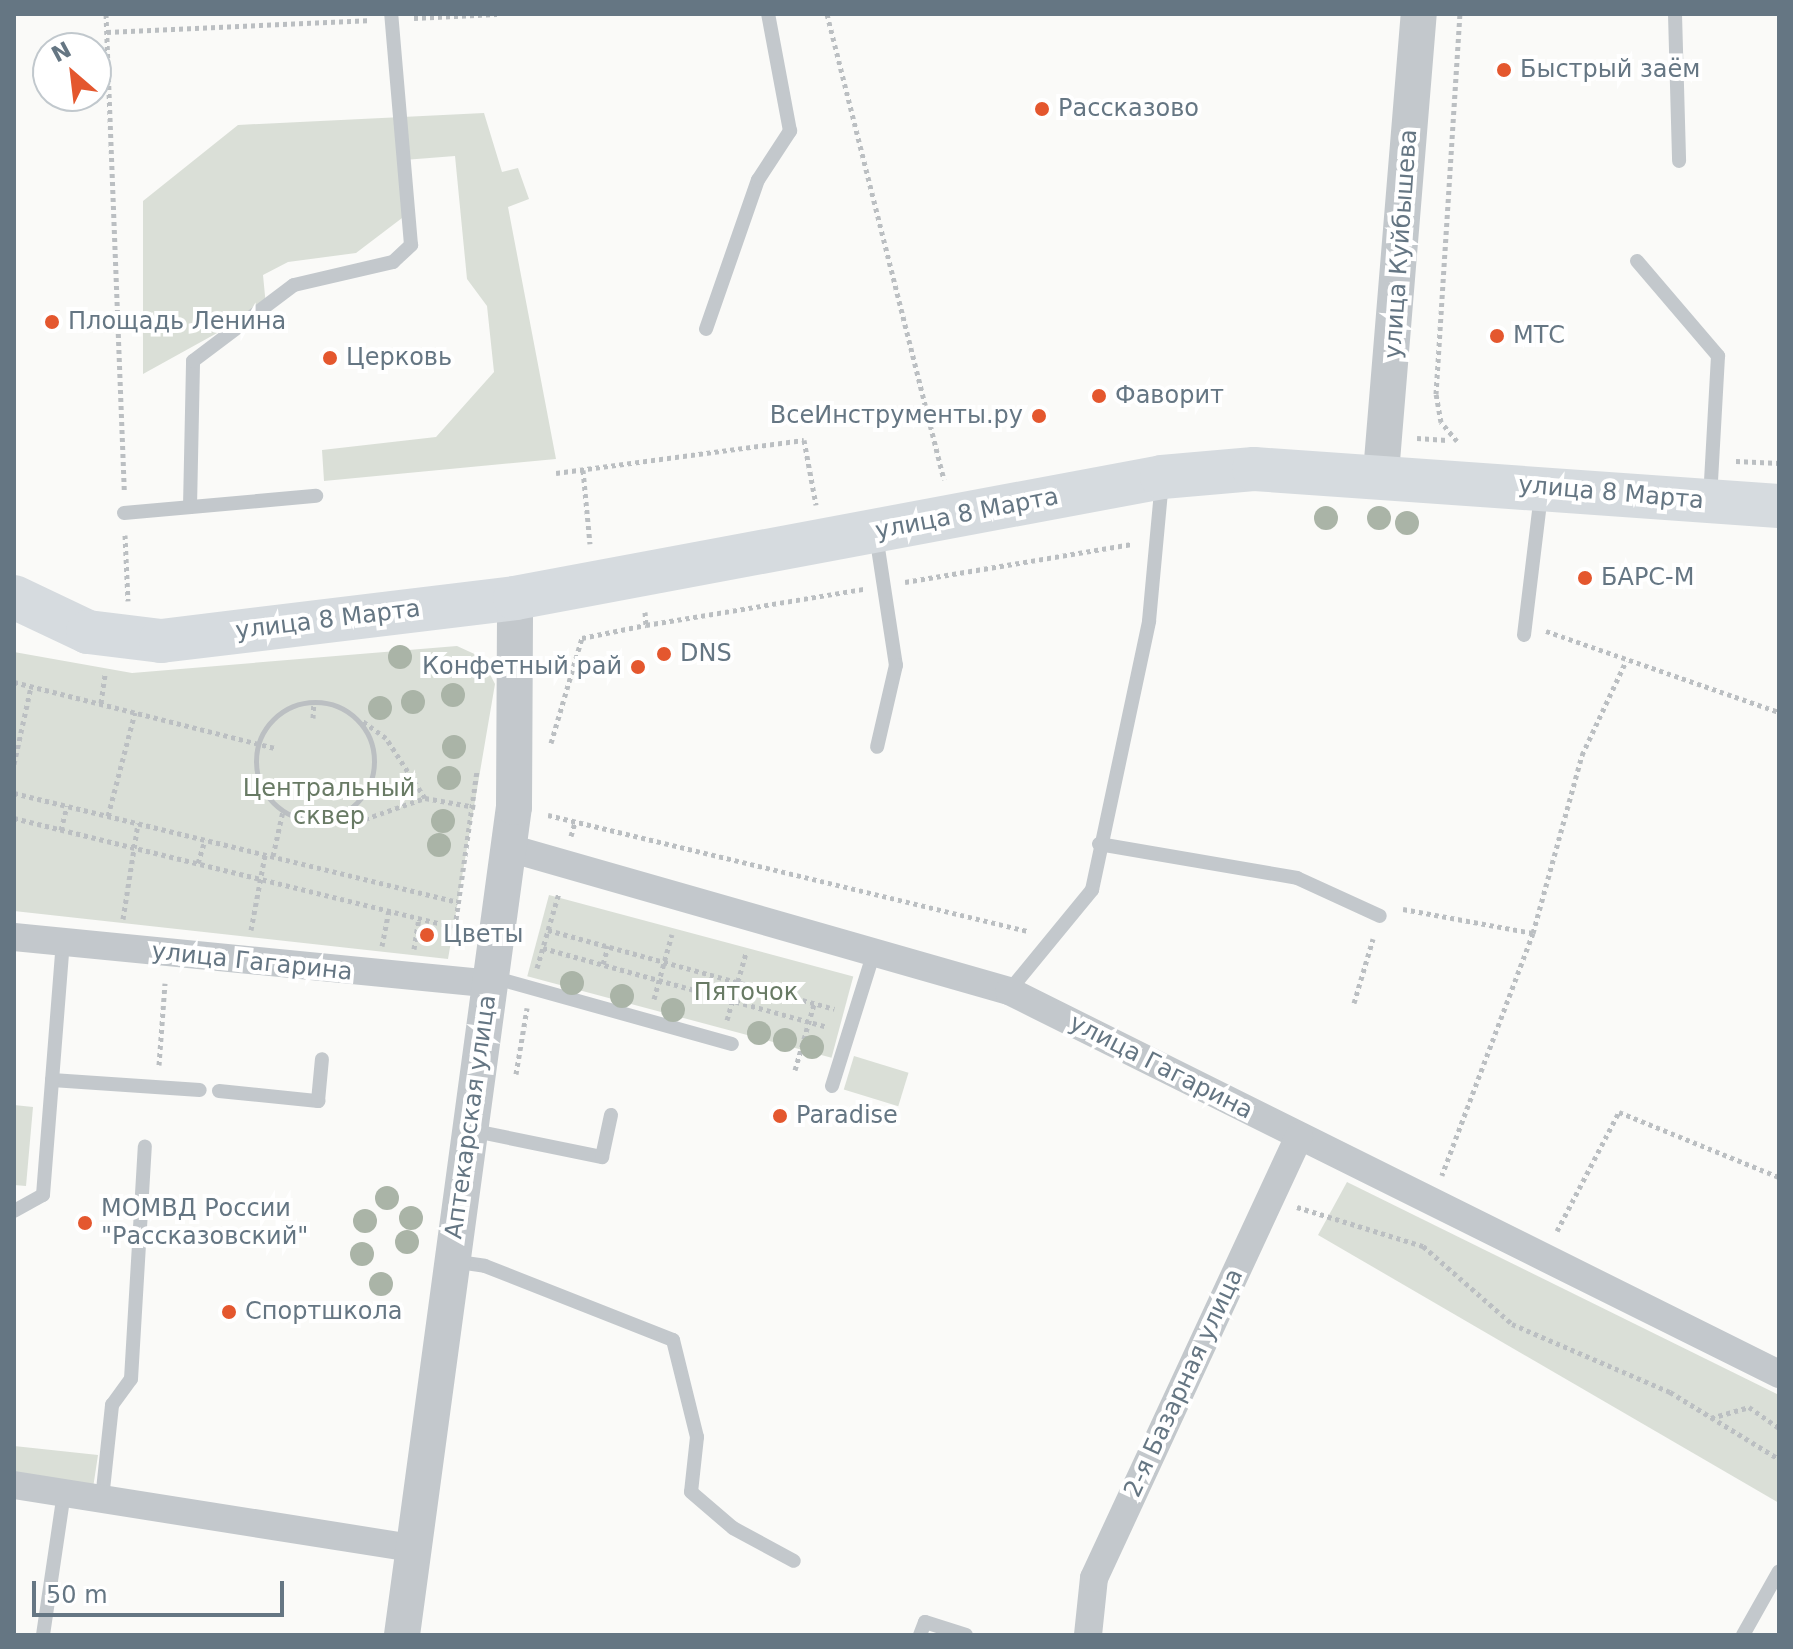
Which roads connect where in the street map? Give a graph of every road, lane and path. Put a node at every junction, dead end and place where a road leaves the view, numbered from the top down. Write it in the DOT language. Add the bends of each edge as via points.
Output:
graph roads {
  1 [pos="106,14"];
  2 [pos="497,14"];
  3 [pos="768,14"];
  4 [pos="827,14"];
  5 [pos="1419,14"];
  6 [pos="1460,14"];
  7 [pos="1675,14"];
  8 [pos="391,16"];
  9 [pos="107,32"];
  10 [pos="110,112"];
  11 [pos="1679,161"];
  12 [pos="1637,261"];
  13 [pos="706,329"];
  14 [pos="1457,441"];
  15 [pos="1779,463"];
  16 [pos="583,470"];
  17 [pos="556,473"];
  18 [pos="1381,473"];
  19 [pos="1162,477"];
  20 [pos="1711,480"];
  21 [pos="1542,487"];
  22 [pos="946,488"];
  23 [pos="316,496"];
  24 [pos="1779,506"];
  25 [pos="190,507"];
  26 [pos="124,513"];
  27 [pos="817,514"];
  28 [pos="876,532"];
  29 [pos="591,555"];
  30 [pos="14,597"];
  31 [pos="515,598"];
  32 [pos="115,609"];
  33 [pos="646,625"];
  34 [pos="1525,629"];
  35 [pos="1626,661"];
  36 [pos="14,682"];
  37 [pos="31,686"];
  38 [pos="314,701"];
  39 [pos="135,712"];
  40 [pos="1779,712"];
  41 [pos="352,714"];
  42 [pos="313,718"];
  43 [pos="258,744"];
  44 [pos="877,747"];
  45 [pos="275,748"];
  46 [pos="548,754"];
  47 [pos="478,762"];
  48 [pos="14,764"];
  49 [pos="14,793"];
  50 [pos="425,798"];
  51 [pos="67,806"];
  52 [pos="472,807"];
  53 [pos="514,807"];
  54 [pos="283,811"];
  55 [pos="108,816"];
  56 [pos="14,818"];
  57 [pos="322,820"];
  58 [pos="138,823"];
  59 [pos="61,830"];
  60 [pos="205,840"];
  61 [pos="1099,844"];
  62 [pos="134,847"];
  63 [pos="509,848"];
  64 [pos="265,855"];
  65 [pos="273,856"];
  66 [pos="198,863"];
  67 [pos="260,879"];
  68 [pos="458,902"];
  69 [pos="557,902"];
  70 [pos="389,910"];
  71 [pos="1380,916"];
  72 [pos="419,918"];
  73 [pos="123,925"];
  74 [pos="548,930"];
  75 [pos="1533,933"];
  76 [pos="672,934"];
  77 [pos="14,937"];
  78 [pos="1056,938"];
  79 [pos="249,940"];
  80 [pos="63,942"];
  81 [pos="608,946"];
  82 [pos="543,948"];
  83 [pos="874,952"];
  84 [pos="746,953"];
  85 [pos="167,954"];
  86 [pos="380,956"];
  87 [pos="413,960"];
  88 [pos="664,962"];
  89 [pos="603,964"];
  90 [pos="534,977"];
  91 [pos="491,980"];
  92 [pos="659,980"];
  93 [pos="738,982"];
  94 [pos="1009,991"];
  95 [pos="1354,1003"];
  96 [pos="814,1004"];
  97 [pos="840,1011"];
  98 [pos="648,1019"];
  99 [pos="809,1021"];
  100 [pos="835,1029"];
  101 [pos="727,1042"];
  102 [pos="322,1059"];
  103 [pos="795,1070"];
  104 [pos="52,1080"];
  105 [pos="832,1086"];
  106 [pos="158,1087"];
  107 [pos="200,1090"];
  108 [pos="219,1091"];
  109 [pos="611,1115"];
  110 [pos="469,1129"];
  111 [pos="1299,1136"];
  112 [pos="145,1146"];
  113 [pos="1442,1176"];
  114 [pos="1779,1177"];
  115 [pos="1269,1200"];
  116 [pos="14,1211"];
  117 [pos="1544,1257"];
  118 [pos="451,1261"];
  119 [pos="1779,1374"];
  120 [pos="1711,1418"];
  121 [pos="1779,1428"];
  122 [pos="1779,1459"];
  123 [pos="14,1485"];
  124 [pos="64,1493"];
  125 [pos="102,1499"];
  126 [pos="410,1548"];
  127 [pos="794,1561"];
  128 [pos="1779,1571"];
  129 [pos="43,1635"];
  130 [pos="402,1635"];
  131 [pos="920,1635"];
  132 [pos="966,1635"];
  133 [pos="1088,1635"];
  134 [pos="1743,1635"];
  1 -- 9 [label="path"];
  2 -- 8 [label="path"];
  3 -- 13 [label="lane" via="790,131 758,180"];
  4 -- 22 [label="path"];
  5 -- 18 [label="street, улица Куйбышева"];
  6 -- 14 [label="path" via="1436,394 1441,422"];
  7 -- 11 [label="lane"];
  8 -- 9 [label="path"];
  8 -- 25 [label="lane" via="411,245 393,262 294,285 193,361"];
  10 -- 26 [label="path"];
  12 -- 20 [label="lane" via="1718,356"];
  15 -- 20 [label="path"];
  16 -- 17 [label="path"];
  16 -- 27 [label="path" via="804,440"];
  16 -- 29 [label="path"];
  18 -- 19 [label="main road, улица 8 Марта" via="1254,469"];
  18 -- 21 [label="main road, улица 8 Марта"];
  19 -- 28 [label="main road, улица 8 Марта"];
  19 -- 61 [label="lane" via="1149,621"];
  20 -- 21 [label="main road, улица 8 Марта"];
  20 -- 24 [label="main road, улица 8 Марта"];
  21 -- 34 [label="lane"];
  23 -- 25 [label="lane"];
  25 -- 26 [label="lane"];
  26 -- 32 [label="path" via="129,611"];
  28 -- 31 [label="main road, улица 8 Марта"];
  28 -- 44 [label="lane" via="896,665"];
  30 -- 31 [label="main road, улица 8 Марта" via="88,632 161,641"];
  31 -- 53 [label="street, Аптекарская улица"];
  33 -- 46 [label="path" via="582,638"];
  34 -- 35 [label="path"];
  35 -- 40 [label="path"];
  35 -- 75 [label="path" via="1582,755"];
  36 -- 37 [label="path"];
  37 -- 39 [label="path"];
  37 -- 48 [label="path"];
  38 -- 41 [label="path"];
  38 -- 42 [label="path"];
  38 -- 43 [label="path" via="283,710"];
  39 -- 43 [label="path"];
  39 -- 55 [label="path"];
  41 -- 50 [label="path" via="386,738"];
  41 -- 57 [label="path" via="372,743 373,777 354,806"];
  43 -- 45 [label="path"];
  43 -- 54 [label="path" via="261,787"];
  47 -- 52 [label="path"];
  49 -- 51 [label="path"];
  50 -- 52 [label="path"];
  50 -- 57 [label="path" via="365,819"];
  51 -- 55 [label="path"];
  51 -- 59 [label="path"];
  52 -- 53 [label="path"];
  52 -- 68 [label="path"];
  53 -- 63 [label="street, Аптекарская улица"];
  53 -- 78 [label="path"];
  54 -- 57 [label="path"];
  54 -- 65 [label="path"];
  55 -- 58 [label="path"];
  56 -- 59 [label="path"];
  58 -- 60 [label="path"];
  58 -- 62 [label="path"];
  59 -- 62 [label="path"];
  60 -- 64 [label="path"];
  60 -- 66 [label="path"];
  61 -- 71 [label="lane" via="1297,878"];
  61 -- 78 [label="lane" via="1092,890"];
  62 -- 66 [label="path"];
  62 -- 73 [label="path"];
  63 -- 83 [label="street, улица Гагарина"];
  63 -- 91 [label="street, Аптекарская улица"];
  64 -- 65 [label="path"];
  64 -- 67 [label="path"];
  65 -- 68 [label="path"];
  66 -- 67 [label="path"];
  67 -- 70 [label="path"];
  67 -- 79 [label="path"];
  68 -- 72 [label="path" via="455,927"];
  69 -- 74 [label="path"];
  70 -- 72 [label="path"];
  70 -- 86 [label="path"];
  71 -- 75 [label="path" via="1383,906"];
  71 -- 95 [label="path"];
  72 -- 87 [label="path"];
  74 -- 81 [label="path"];
  74 -- 82 [label="path"];
  75 -- 113 [label="path"];
  76 -- 88 [label="path"];
  77 -- 80 [label="street, улица Гагарина"];
  78 -- 94 [label="lane"];
  80 -- 85 [label="street, улица Гагарина"];
  80 -- 104 [label="lane"];
  81 -- 88 [label="path"];
  81 -- 89 [label="path"];
  82 -- 89 [label="path"];
  82 -- 90 [label="path"];
  83 -- 94 [label="street, улица Гагарина"];
  83 -- 105 [label="lane"];
  84 -- 93 [label="path"];
  85 -- 91 [label="street, улица Гагарина" via="329,979"];
  85 -- 106 [label="path"];
  88 -- 92 [label="path"];
  88 -- 93 [label="path"];
  89 -- 92 [label="path"];
  91 -- 98 [label="lane"];
  91 -- 110 [label="street, Аптекарская улица"];
  92 -- 98 [label="path"];
  92 -- 99 [label="path"];
  93 -- 96 [label="path"];
  93 -- 101 [label="path"];
  94 -- 111 [label="street, улица Гагарина"];
  96 -- 97 [label="path"];
  96 -- 99 [label="path"];
  98 -- 101 [label="lane"];
  99 -- 100 [label="path"];
  99 -- 103 [label="path"];
  102 -- 108 [label="lane" via="318,1101"];
  104 -- 106 [label="lane"];
  104 -- 116 [label="lane" via="43,1195"];
  106 -- 107 [label="lane"];
  109 -- 110 [label="lane" via="602,1157"];
  110 -- 118 [label="street, Аптекарская улица"];
  111 -- 115 [label="street, 2-я Базарная улица"];
  111 -- 117 [label="street, улица Гагарина"];
  112 -- 125 [label="lane" via="131,1379 112,1405"];
  114 -- 117 [label="path" via="1619,1112"];
  115 -- 120 [label="path" via="1423,1246 1512,1324 1670,1392"];
  115 -- 133 [label="street, 2-я Базарная улица" via="1094,1578"];
  117 -- 119 [label="street, улица Гагарина"];
  118 -- 126 [label="street, Аптекарская улица"];
  118 -- 127 [label="lane" via="485,1266 673,1340 697,1437 691,1492 733,1528"];
  120 -- 121 [label="path" via="1749,1407"];
  120 -- 122 [label="path"];
  123 -- 124 [label="street"];
  124 -- 125 [label="street"];
  124 -- 129 [label="lane"];
  125 -- 126 [label="street"];
  126 -- 130 [label="street, Аптекарская улица"];
  128 -- 134 [label="lane"];
  131 -- 132 [label="lane" via="925,1622"];
}
